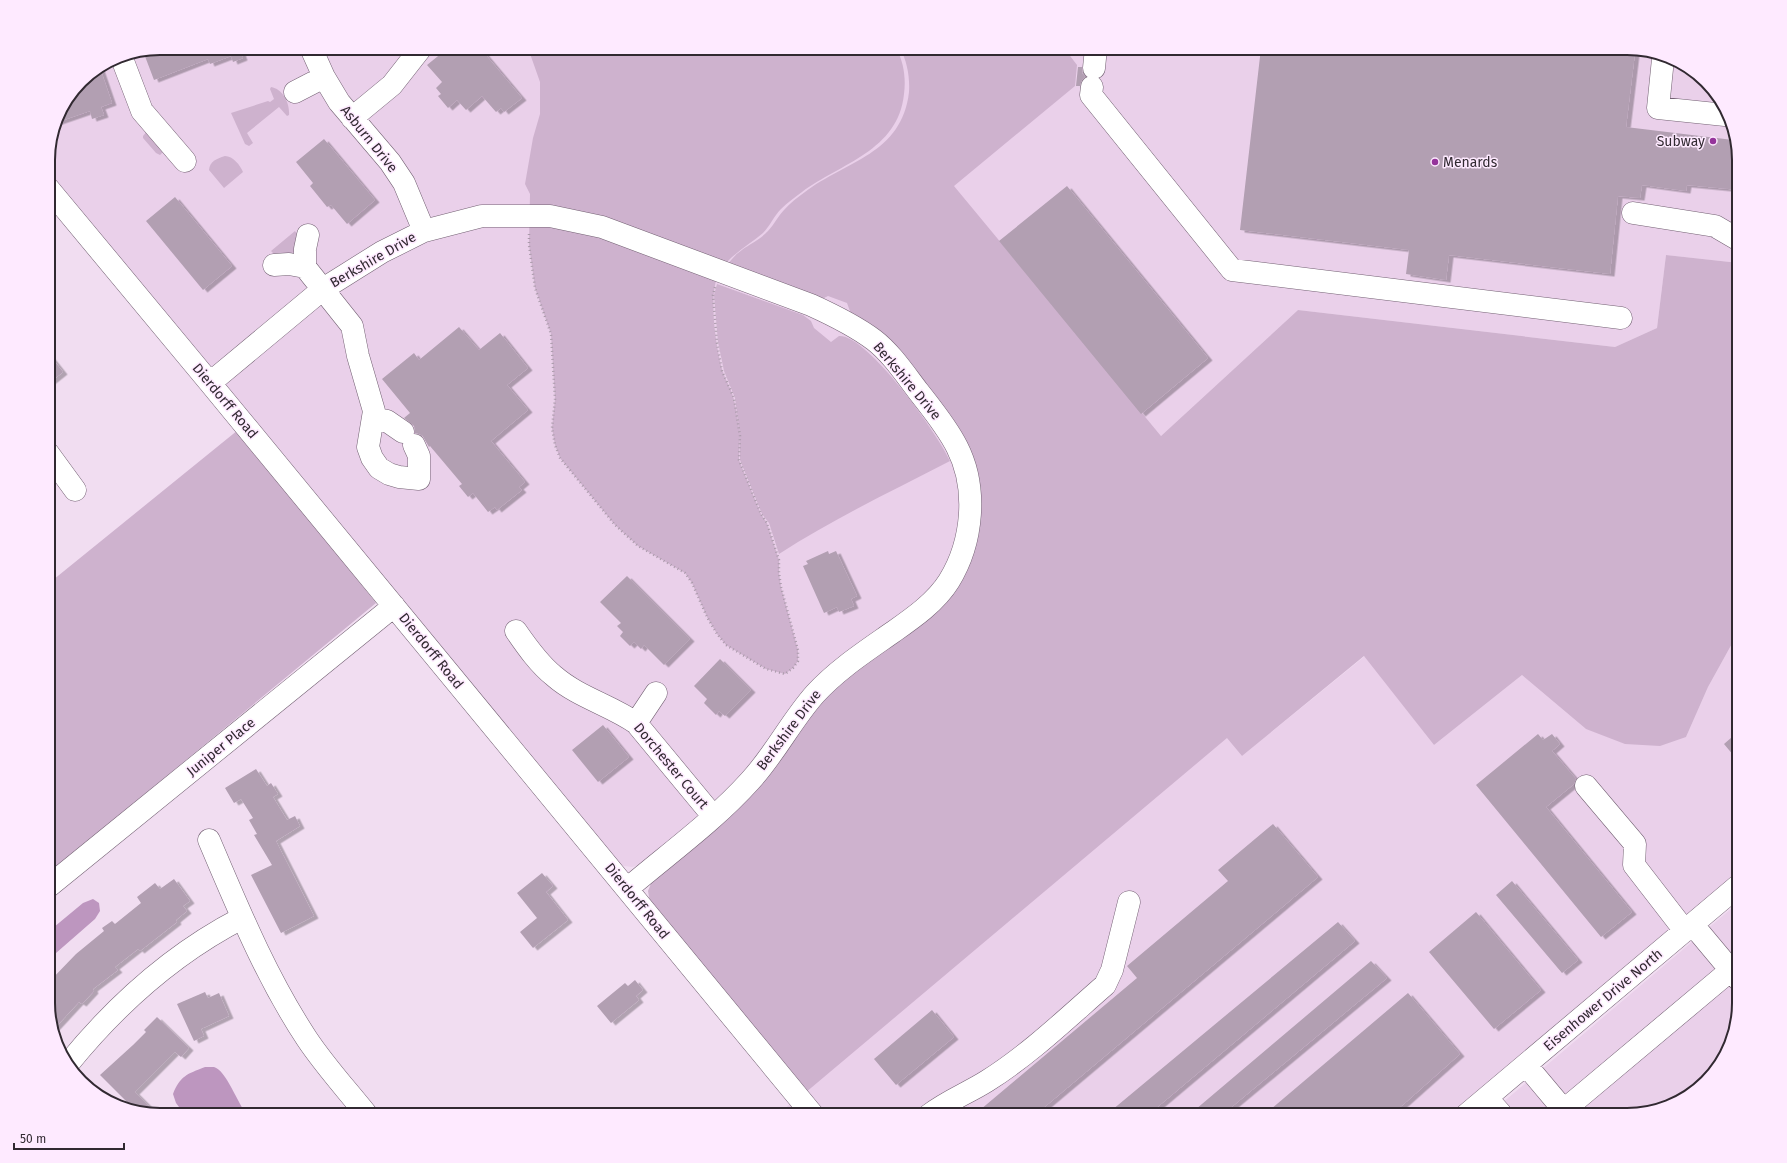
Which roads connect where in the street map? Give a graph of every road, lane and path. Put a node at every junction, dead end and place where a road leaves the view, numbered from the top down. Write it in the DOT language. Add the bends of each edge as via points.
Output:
graph roads {
  1 [pos="314,55"];
  2 [pos="416,55"];
  3 [pos="1662,61"];
  4 [pos="123,62"];
  5 [pos="1094,68"];
  6 [pos="324,77"];
  7 [pos="295,92"];
  8 [pos="1721,115"];
  9 [pos="352,118"];
  10 [pos="185,161"];
  11 [pos="55,196"];
  12 [pos="1633,214"];
  13 [pos="529,216"];
  14 [pos="424,231"];
  15 [pos="308,235"];
  16 [pos="1732,236"];
  17 [pos="274,265"];
  18 [pos="305,267"];
  19 [pos="720,271"];
  20 [pos="323,289"];
  21 [pos="1621,318"];
  22 [pos="210,383"];
  23 [pos="374,419"];
  24 [pos="55,463"];
  25 [pos="75,490"];
  26 [pos="394,606"];
  27 [pos="516,631"];
  28 [pos="656,693"];
  29 [pos="636,723"];
  30 [pos="1586,786"];
  31 [pos="713,816"];
  32 [pos="209,840"];
  33 [pos="55,881"];
  34 [pos="627,889"];
  35 [pos="1732,891"];
  36 [pos="1129,902"];
  37 [pos="242,918"];
  38 [pos="1689,928"];
  39 [pos="1732,972"];
  40 [pos="1732,977"];
  41 [pos="72,1059"];
  42 [pos="1526,1065"];
  43 [pos="1487,1098"];
  44 [pos="362,1108"];
  45 [pos="807,1108"];
  46 [pos="938,1108"];
  47 [pos="1475,1108"];
  48 [pos="1496,1108"];
  49 [pos="1562,1108"];
  50 [pos="1572,1108"];
  1 -- 6 [label="street, Asburn Drive"];
  2 -- 9 [label="street" via="392,85"];
  3 -- 8 [label="street" via="1658,108"];
  4 -- 10 [label="street" via="142,111"];
  5 -- 21 [label="street" via="1091,95 1232,270"];
  6 -- 7 [label="street"];
  6 -- 9 [label="street, Asburn Drive"];
  9 -- 14 [label="street, Asburn Drive" via="390,162 404,183"];
  11 -- 22 [label="street, Dierdorff Road"];
  12 -- 16 [label="street" via="1715,226"];
  13 -- 14 [label="street, Berkshire Drive" via="482,216"];
  13 -- 19 [label="street, Berkshire Drive" via="550,216 602,227"];
  13 -- 19 [label="path" via="528,245 535,288 551,334 555,399 552,428 560,458 615,524 638,546 685,573 692,582 707,617 726,645 766,669 785,674 798,661 798,650 778,573 779,560 767,524 739,460 740,436 734,398 722,371 714,313 713,295"];
  14 -- 20 [label="street, Berkshire Drive" via="382,252"];
  15 -- 18 [label="street"];
  17 -- 18 [label="street"];
  18 -- 20 [label="street"];
  19 -- 31 [label="street, Berkshire Drive" via="838,317 875,341 906,374 943,423 958,448 969,480 970,508 965,547 949,582 930,603 859,655 819,690 767,761"];
  20 -- 22 [label="street, Berkshire Drive"];
  20 -- 23 [label="street" via="352,326"];
  22 -- 26 [label="street, Dierdorff Road"];
  23 -- 23 [label="street" via="368,447 379,468 399,477 419,479 420,456 408,438 387,421"];
  24 -- 25 [label="street"];
  26 -- 33 [label="street, Juniper Place"];
  26 -- 34 [label="street, Dierdorff Road"];
  27 -- 29 [label="street, Dorchester Court" via="554,676 587,698 622,713"];
  28 -- 29 [label="street"];
  29 -- 31 [label="street, Dorchester Court"];
  30 -- 38 [label="street" via="1635,844 1634,865"];
  31 -- 34 [label="street, Berkshire Drive"];
  32 -- 37 [label="street"];
  34 -- 45 [label="street, Dierdorff Road"];
  35 -- 38 [label="street, Eisenhower Drive North"];
  36 -- 46 [label="street" via="1112,970 1105,985 987,1081"];
  37 -- 41 [label="street" via="207,937 139,989"];
  37 -- 44 [label="street" via="277,990 300,1029"];
  38 -- 39 [label="street"];
  38 -- 42 [label="street, Eisenhower Drive North"];
  40 -- 50 [label="street"];
  42 -- 43 [label="street, Eisenhower Drive North"];
  42 -- 49 [label="street"];
  43 -- 47 [label="street, Eisenhower Drive North"];
  43 -- 48 [label="street"];
}
